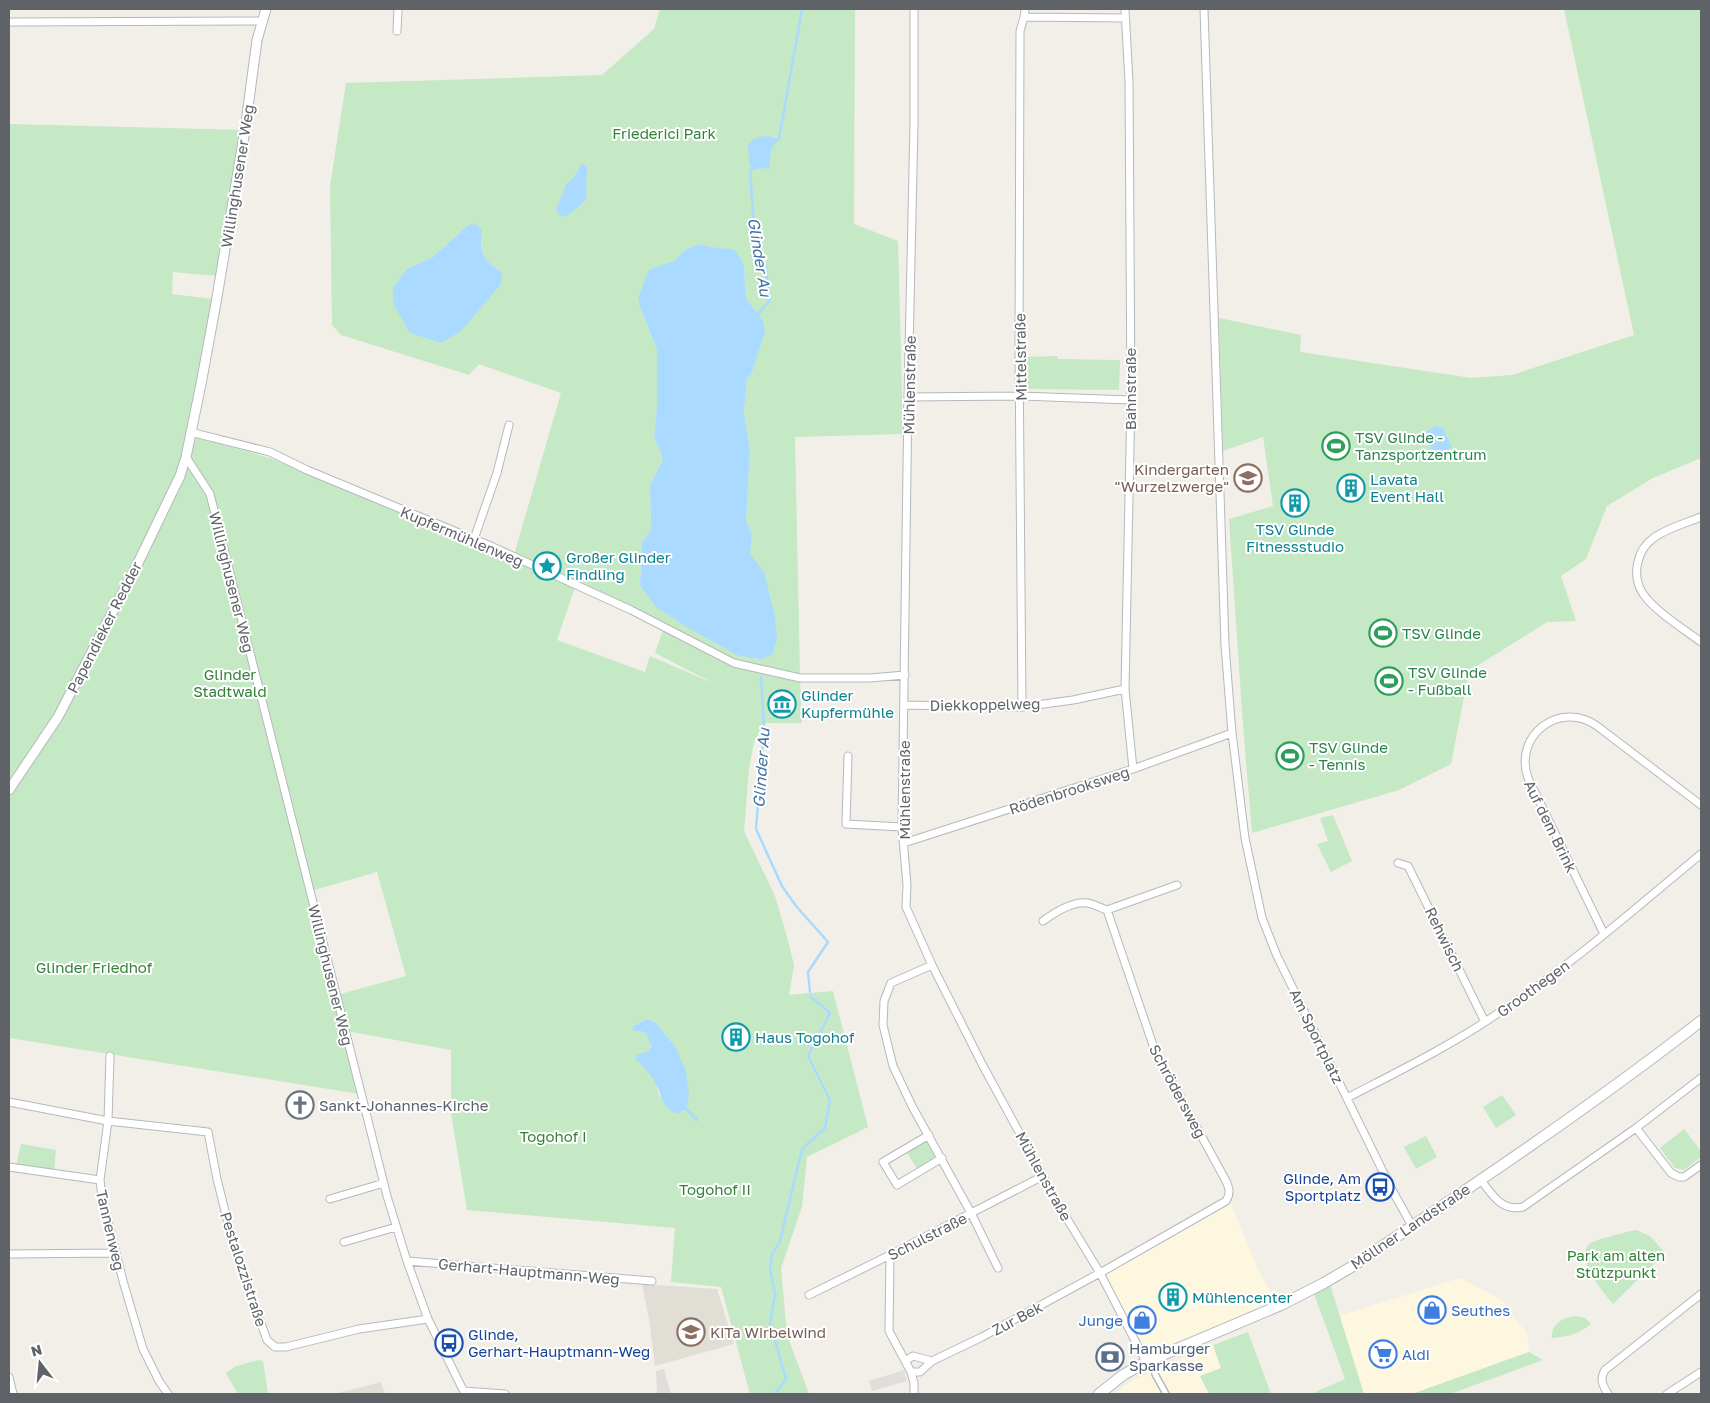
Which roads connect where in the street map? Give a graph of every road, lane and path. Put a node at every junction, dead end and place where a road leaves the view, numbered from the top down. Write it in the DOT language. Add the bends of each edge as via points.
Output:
graph roads {
  1 [pos="266,9"];
  2 [pos="398,9"];
  3 [pos="914,9"];
  4 [pos="1025,9"];
  5 [pos="1125,9"];
  6 [pos="1204,9"];
  7 [pos="1024,18"];
  8 [pos="1125,18"];
  9 [pos="262,21"];
  10 [pos="9,22"];
  11 [pos="398,31"];
  12 [pos="1020,396"];
  13 [pos="908,397"];
  14 [pos="1131,400"];
  15 [pos="509,425"];
  16 [pos="190,432"];
  17 [pos="186,456"];
  18 [pos="1701,517"];
  19 [pos="474,540"];
  20 [pos="1701,642"];
  21 [pos="905,675"];
  22 [pos="1125,689"];
  23 [pos="904,705"];
  24 [pos="1022,707"];
  25 [pos="1232,733"];
  26 [pos="848,756"];
  27 [pos="1133,769"];
  28 [pos="9,790"];
  29 [pos="1701,805"];
  30 [pos="902,826"];
  31 [pos="904,843"];
  32 [pos="1701,854"];
  33 [pos="1398,863"];
  34 [pos="1177,885"];
  35 [pos="1107,910"];
  36 [pos="1043,921"];
  37 [pos="1604,934"];
  38 [pos="932,965"];
  39 [pos="1701,1021"];
  40 [pos="1485,1022"];
  41 [pos="110,1056"];
  42 [pos="1701,1078"];
  43 [pos="1347,1098"];
  44 [pos="9,1102"];
  45 [pos="108,1121"];
  46 [pos="1636,1128"];
  47 [pos="929,1135"];
  48 [pos="942,1158"];
  49 [pos="1701,1165"];
  50 [pos="9,1167"];
  51 [pos="1043,1176"];
  52 [pos="1480,1179"];
  53 [pos="100,1180"];
  54 [pos="384,1184"];
  55 [pos="330,1199"];
  56 [pos="971,1213"];
  57 [pos="1412,1226"];
  58 [pos="396,1227"];
  59 [pos="344,1242"];
  60 [pos="116,1253"];
  61 [pos="9,1254"];
  62 [pos="890,1255"];
  63 [pos="407,1261"];
  64 [pos="998,1268"];
  65 [pos="1100,1274"];
  66 [pos="652,1281"];
  67 [pos="1701,1294"];
  68 [pos="809,1295"];
  69 [pos="428,1319"];
  70 [pos="932,1360"];
  71 [pos="905,1362"];
  72 [pos="1146,1362"];
  73 [pos="910,1372"];
  74 [pos="1701,1372"];
  75 [pos="1156,1374"];
  76 [pos="9,1377"];
  77 [pos="464,1393"];
  78 [pos="13,1394"];
  79 [pos="168,1394"];
  80 [pos="505,1394"];
  81 [pos="914,1394"];
  82 [pos="1098,1394"];
  83 [pos="1166,1394"];
  84 [pos="1608,1394"];
  85 [pos="1667,1394"];
  1 -- 9 [label="street, Willinghusener Weg"];
  2 -- 11 [label="street"];
  3 -- 13 [label="street, Mühlenstraße"];
  4 -- 7 [label="street, Mittelstraße"];
  5 -- 8 [label="street, Bahnstraße"];
  6 -- 25 [label="street, Am Sportplatz" via="1224,645"];
  7 -- 8 [label="street"];
  7 -- 12 [label="street, Mittelstraße" via="1020,31"];
  8 -- 14 [label="street, Bahnstraße"];
  9 -- 10 [label="street"];
  9 -- 16 [label="street, Willinghusener Weg" via="202,384"];
  12 -- 13 [label="street"];
  12 -- 14 [label="street"];
  12 -- 24 [label="street, Mittelstraße"];
  13 -- 21 [label="street, Mühlenstraße"];
  14 -- 22 [label="street, Bahnstraße"];
  15 -- 19 [label="street" via="497,474"];
  16 -- 17 [label="street, Willinghusener Weg"];
  16 -- 19 [label="street, Kupfermühlenweg" via="270,452"];
  17 -- 28 [label="street, Papendieker Redder" via="180,476 141,556 58,717"];
  17 -- 54 [label="street, Willinghusener Weg" via="210,494"];
  18 -- 20 [label="street" via="1666,531 1649,542 1638,559 1636,577 1645,597"];
  19 -- 21 [label="street, Kupfermühlenweg" via="631,610 734,663 800,678"];
  21 -- 23 [label="street, Mühlenstraße"];
  22 -- 24 [label="street, Diekkoppelweg"];
  22 -- 27 [label="street, Bahnstraße"];
  23 -- 24 [label="street, Diekkoppelweg"];
  23 -- 30 [label="street, Mühlenstraße"];
  25 -- 27 [label="street, Rödenbrooksweg"];
  25 -- 43 [label="street, Am Sportplatz" via="1245,838 1259,908 1284,969"];
  26 -- 30 [label="street" via="846,824"];
  27 -- 31 [label="street, Rödenbrooksweg"];
  29 -- 37 [label="street, Auf dem Brink" via="1587,720 1559,718 1544,725 1533,736 1525,756 1528,778"];
  30 -- 31 [label="street, Mühlenstraße"];
  31 -- 38 [label="street, Mühlenstraße" via="906,907"];
  32 -- 37 [label="street, Groothegen"];
  33 -- 40 [label="street, Rehwisch" via="1408,866"];
  34 -- 35 [label="street"];
  35 -- 36 [label="street" via="1087,903 1070,906"];
  35 -- 65 [label="street, Schrödersweg" via="1155,1050 1226,1181 1229,1196 1220,1206"];
  37 -- 40 [label="street, Groothegen" via="1552,976"];
  38 -- 47 [label="street" via="891,983 884,1001 883,1025 894,1066"];
  38 -- 51 [label="street, Mühlenstraße"];
  39 -- 52 [label="main road, Möllner Landstraße" via="1609,1091"];
  40 -- 43 [label="street, Groothegen"];
  41 -- 45 [label="street, Tannenweg"];
  42 -- 46 [label="street"];
  43 -- 57 [label="street, Am Sportplatz"];
  44 -- 45 [label="street"];
  45 -- 53 [label="street, Tannenweg"];
  45 -- 69 [label="street, Pestalozzistraße" via="208,1132 235,1251 267,1340 275,1347 359,1329"];
  46 -- 49 [label="street" via="1675,1176 1684,1177"];
  46 -- 52 [label="street" via="1523,1207 1510,1208 1499,1202"];
  47 -- 48 [label="street"];
  47 -- 48 [label="street" via="883,1162 897,1185"];
  48 -- 56 [label="street"];
  50 -- 53 [label="street"];
  51 -- 56 [label="street, Schulstraße"];
  51 -- 65 [label="street, Mühlenstraße"];
  52 -- 57 [label="main road, Möllner Landstraße"];
  53 -- 60 [label="street, Tannenweg"];
  54 -- 55 [label="street"];
  54 -- 58 [label="street, Willinghusener Weg"];
  56 -- 62 [label="street, Schulstraße"];
  56 -- 64 [label="street"];
  57 -- 72 [label="main road, Möllner Landstraße" via="1353,1266 1302,1295"];
  58 -- 59 [label="street"];
  58 -- 63 [label="street, Willinghusener Weg"];
  60 -- 61 [label="street"];
  60 -- 79 [label="street, Tannenweg" via="143,1349"];
  62 -- 68 [label="street, Schulstraße"];
  62 -- 71 [label="street" via="889,1331"];
  63 -- 66 [label="street, Gerhart-Hauptmann-Weg"];
  63 -- 69 [label="street, Willinghusener Weg"];
  65 -- 70 [label="street, Zur Bek"];
  65 -- 72 [label="street, Mühlenstraße"];
  67 -- 84 [label="street" via="1605,1370 1601,1378"];
  69 -- 77 [label="street, Willinghusener Weg"];
  70 -- 71 [label="street, Zur Bek" via="913,1356"];
  70 -- 73 [label="street, Zur Bek" via="920,1372"];
  71 -- 73 [label="street"];
  72 -- 82 [label="main road, Möllner Landstraße"];
  73 -- 81 [label="street"];
  74 -- 85 [label="street"];
  75 -- 83 [label="street"];
  76 -- 78 [label="street"];
  77 -- 80 [label="street"];
}
